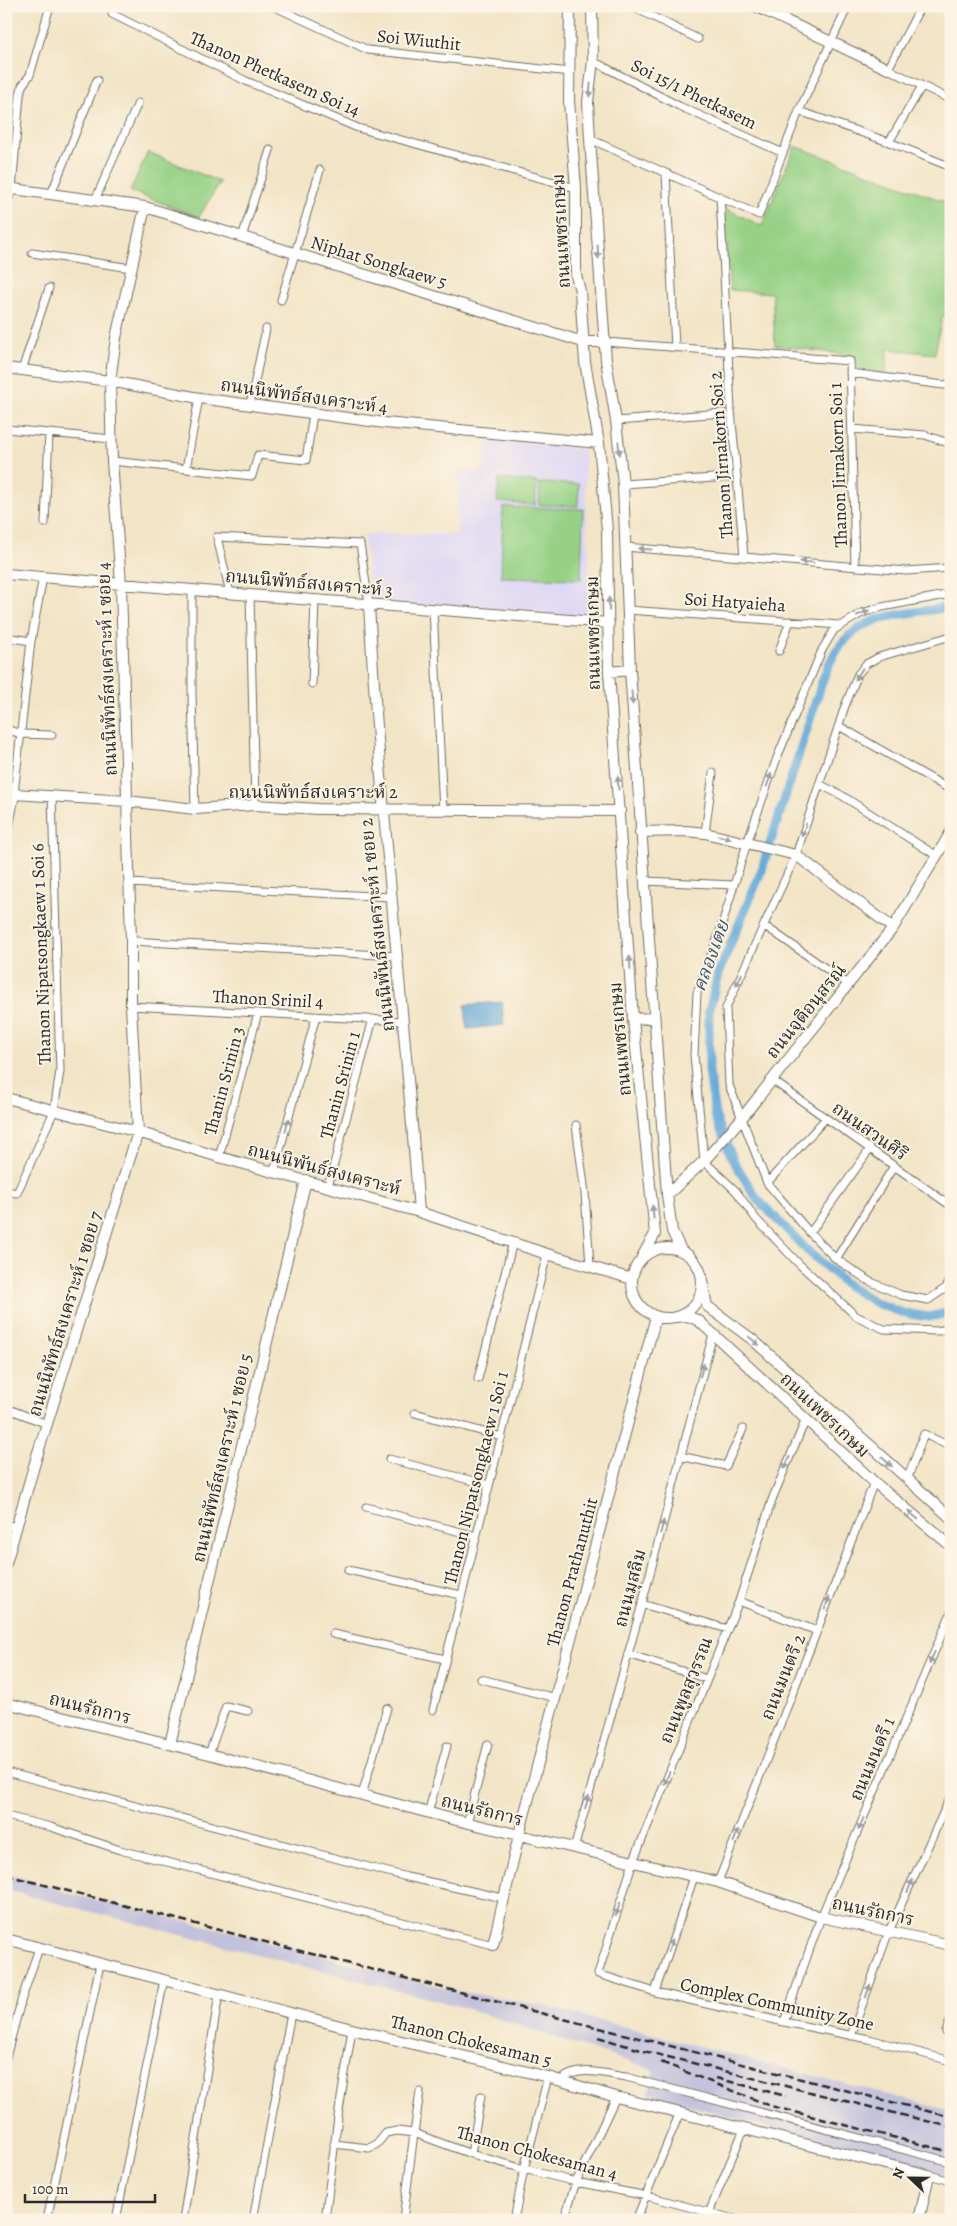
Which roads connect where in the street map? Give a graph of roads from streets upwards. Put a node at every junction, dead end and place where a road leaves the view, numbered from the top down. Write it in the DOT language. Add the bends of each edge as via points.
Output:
graph roads {
  1 [pos="50,6"];
  2 [pos="273,6"];
  3 [pos="570,6"];
  4 [pos="592,6"];
  5 [pos="631,6"];
  6 [pos="755,6"];
  7 [pos="848,6"];
  8 [pos="921,6"];
  9 [pos="283,8"];
  10 [pos="112,14"];
  11 [pos="698,39"];
  12 [pos="831,41"];
  13 [pos="592,61"];
  14 [pos="888,69"];
  15 [pos="570,72"];
  16 [pos="98,80"];
  17 [pos="922,86"];
  18 [pos="951,90"];
  19 [pos="949,99"];
  20 [pos="138,102"];
  21 [pos="799,111"];
  22 [pos="590,139"];
  23 [pos="889,142"];
  24 [pos="270,150"];
  25 [pos="783,153"];
  26 [pos="951,167"];
  27 [pos="320,170"];
  28 [pos="666,173"];
  29 [pos="9,188"];
  30 [pos="576,188"];
  31 [pos="51,194"];
  32 [pos="720,196"];
  33 [pos="95,200"];
  34 [pos="6,207"];
  35 [pos="144,207"];
  36 [pos="242,237"];
  37 [pos="32,253"];
  38 [pos="294,253"];
  39 [pos="131,268"];
  40 [pos="49,288"];
  41 [pos="281,300"];
  42 [pos="266,329"];
  43 [pos="583,342"];
  44 [pos="605,342"];
  45 [pos="674,347"];
  46 [pos="729,351"];
  47 [pos="6,368"];
  48 [pos="22,370"];
  49 [pos="850,373"];
  50 [pos="110,381"];
  51 [pos="951,384"];
  52 [pos="199,398"];
  53 [pos="250,404"];
  54 [pos="313,414"];
  55 [pos="616,421"];
  56 [pos="6,429"];
  57 [pos="852,429"];
  58 [pos="49,433"];
  59 [pos="112,439"];
  60 [pos="599,444"];
  61 [pos="951,444"];
  62 [pos="112,461"];
  63 [pos="186,469"];
  64 [pos="623,484"];
  65 [pos="45,523"];
  66 [pos="625,547"];
  67 [pos="744,556"];
  68 [pos="951,562"];
  69 [pos="856,567"];
  70 [pos="940,568"];
  71 [pos="951,568"];
  72 [pos="6,574"];
  73 [pos="43,577"];
  74 [pos="122,584"];
  75 [pos="192,590"];
  76 [pos="230,593"];
  77 [pos="951,594"];
  78 [pos="250,595"];
  79 [pos="314,600"];
  80 [pos="369,604"];
  81 [pos="433,609"];
  82 [pos="627,610"];
  83 [pos="790,621"];
  84 [pos="609,623"];
  85 [pos="840,624"];
  86 [pos="951,636"];
  87 [pos="6,637"];
  88 [pos="32,641"];
  89 [pos="779,650"];
  90 [pos="630,670"];
  91 [pos="609,672"];
  92 [pos="312,684"];
  93 [pos="839,726"];
  94 [pos="6,729"];
  95 [pos="21,734"];
  96 [pos="52,735"];
  97 [pos="713,773"];
  98 [pos="819,784"];
  99 [pos="951,790"];
  100 [pos="10,793"];
  101 [pos="52,795"];
  102 [pos="127,801"];
  103 [pos="255,805"];
  104 [pos="382,808"];
  105 [pos="195,809"];
  106 [pos="444,810"];
  107 [pos="620,811"];
  108 [pos="640,832"];
  109 [pos="951,832"];
  110 [pos="704,833"];
  111 [pos="6,835"];
  112 [pos="747,843"];
  113 [pos="796,856"];
  114 [pos="937,856"];
  115 [pos="644,881"];
  116 [pos="129,883"];
  117 [pos="734,885"];
  118 [pos="391,898"];
  119 [pos="765,926"];
  120 [pos="893,928"];
  121 [pos="132,941"];
  122 [pos="396,956"];
  123 [pos="848,984"];
  124 [pos="131,1006"];
  125 [pos="258,1013"];
  126 [pos="316,1016"];
  127 [pos="654,1018"];
  128 [pos="634,1019"];
  129 [pos="373,1020"];
  130 [pos="403,1021"];
  131 [pos="772,1080"];
  132 [pos="6,1098"];
  133 [pos="54,1111"];
  134 [pos="826,1118"];
  135 [pos="741,1119"];
  136 [pos="576,1125"];
  137 [pos="138,1132"];
  138 [pos="870,1149"];
  139 [pos="219,1158"];
  140 [pos="704,1161"];
  141 [pos="894,1166"];
  142 [pos="274,1172"];
  143 [pos="306,1180"];
  144 [pos="767,1183"];
  145 [pos="328,1186"];
  146 [pos="6,1191"];
  147 [pos="667,1195"];
  148 [pos="951,1206"];
  149 [pos="419,1212"];
  150 [pos="810,1233"];
  151 [pos="513,1242"];
  152 [pos="681,1250"];
  153 [pos="547,1254"];
  154 [pos="642,1257"];
  155 [pos="836,1259"];
  156 [pos="590,1266"];
  157 [pos="951,1278"];
  158 [pos="632,1279"];
  159 [pos="702,1281"];
  160 [pos="656,1316"];
  161 [pos="675,1317"];
  162 [pos="951,1328"];
  163 [pos="713,1334"];
  164 [pos="478,1379"];
  165 [pos="6,1408"];
  166 [pos="415,1413"];
  167 [pos="806,1418"];
  168 [pos="47,1424"];
  169 [pos="743,1430"];
  170 [pos="502,1437"];
  171 [pos="951,1447"];
  172 [pos="680,1456"];
  173 [pos="389,1459"];
  174 [pos="907,1480"];
  175 [pos="874,1482"];
  176 [pos="489,1484"];
  177 [pos="366,1507"];
  178 [pos="951,1518"];
  179 [pos="11,1525"];
  180 [pos="476,1536"];
  181 [pos="951,1546"];
  182 [pos="6,1562"];
  183 [pos="348,1570"];
  184 [pos="461,1595"];
  185 [pos="739,1601"];
  186 [pos="642,1604"];
  187 [pos="951,1613"];
  188 [pos="728,1629"];
  189 [pos="817,1631"];
  190 [pos="333,1634"];
  191 [pos="628,1654"];
  192 [pos="445,1659"];
  193 [pos="481,1678"];
  194 [pos="707,1678"];
  195 [pos="556,1698"];
  196 [pos="6,1704"];
  197 [pos="387,1708"];
  198 [pos="433,1710"];
  199 [pos="248,1712"];
  200 [pos="170,1744"];
  201 [pos="488,1744"];
  202 [pos="447,1746"];
  203 [pos="208,1754"];
  204 [pos="6,1772"];
  205 [pos="362,1795"];
  206 [pos="951,1796"];
  207 [pos="428,1813"];
  208 [pos="6,1816"];
  209 [pos="467,1823"];
  210 [pos="519,1835"];
  211 [pos="574,1849"];
  212 [pos="633,1862"];
  213 [pos="694,1877"];
  214 [pos="718,1882"];
  215 [pos="503,1898"];
  216 [pos="821,1917"];
  217 [pos="889,1931"];
  218 [pos="6,1939"];
  219 [pos="492,1945"];
  220 [pos="951,1945"];
  221 [pos="39,1948"];
  222 [pos="100,1964"];
  223 [pos="598,1974"];
  224 [pos="164,1980"];
  225 [pos="655,1992"];
  226 [pos="219,1994"];
  227 [pos="291,2013"];
  228 [pos="951,2018"];
  229 [pos="784,2022"];
  230 [pos="352,2029"];
  231 [pos="946,2032"];
  232 [pos="851,2036"];
  233 [pos="6,2057"];
  234 [pos="951,2061"];
  235 [pos="548,2077"];
  236 [pos="561,2080"];
  237 [pos="420,2092"];
  238 [pos="481,2096"];
  239 [pos="616,2097"];
  240 [pos="680,2112"];
  241 [pos="744,2129"];
  242 [pos="414,2133"];
  243 [pos="334,2144"];
  244 [pos="471,2154"];
  245 [pos="951,2162"];
  246 [pos="524,2169"];
  247 [pos="929,2175"];
  248 [pos="951,2181"];
  249 [pos="576,2182"];
  250 [pos="647,2196"];
  251 [pos="708,2216"];
  252 [pos="564,2219"];
  253 [pos="47,2220"];
  254 [pos="116,2220"];
  255 [pos="183,2220"];
  256 [pos="253,2220"];
  257 [pos="325,2220"];
  258 [pos="403,2220"];
  259 [pos="514,2220"];
  260 [pos="636,2220"];
  261 [pos="738,2220"];
  262 [pos="919,2220"];
  1 -- 29 [label="street" via="30,75 22,86"];
  2 -- 9 [label="street, Soi Wiuthit"];
  3 -- 15 [label="street, ถนนเพชรเกษม"];
  4 -- 13 [label="street, ถนนเพชรเกษม"];
  5 -- 11 [label="street"];
  6 -- 12 [label="street"];
  7 -- 12 [label="street"];
  8 -- 14 [label="street"];
  9 -- 15 [label="street, Soi Wiuthit" via="368,50"];
  10 -- 30 [label="street, Thanon Phetkasem Soi 14" via="246,82 358,128"];
  12 -- 14 [label="street"];
  12 -- 21 [label="street"];
  13 -- 22 [label="street, ถนนเพชรเกษม, one-way" via="588,102"];
  13 -- 25 [label="street, Soi 15/1 Phetkasem" via="679,106"];
  14 -- 17 [label="street"];
  15 -- 30 [label="street, ถนนเพชรเกษม"];
  16 -- 31 [label="street"];
  17 -- 19 [label="street"];
  17 -- 23 [label="street"];
  18 -- 19 [label="street"];
  20 -- 33 [label="street"];
  21 -- 23 [label="street"];
  21 -- 25 [label="street"];
  22 -- 28 [label="street"];
  22 -- 44 [label="street, ถนนเพชรเกษม, one-way"];
  23 -- 26 [label="street"];
  24 -- 36 [label="street"];
  25 -- 32 [label="street" via="759,215"];
  27 -- 38 [label="street"];
  28 -- 32 [label="street"];
  28 -- 45 [label="street"];
  29 -- 31 [label="street, Niphat Songkaew 5"];
  29 -- 34 [label="street"];
  30 -- 43 [label="street, ถนนเพชรเกษม" via="576,275"];
  31 -- 33 [label="street, Niphat Songkaew 5"];
  32 -- 46 [label="street, Thanon Jirnakorn Soi 2"];
  33 -- 35 [label="street, Niphat Songkaew 5"];
  35 -- 36 [label="street, Niphat Songkaew 5"];
  35 -- 39 [label="street, ถนนนิพัทธ์สงเคราะห์ 1 ซอย 4"];
  36 -- 38 [label="street, Niphat Songkaew 5"];
  37 -- 39 [label="street"];
  38 -- 41 [label="street"];
  38 -- 43 [label="street, Niphat Songkaew 5"];
  39 -- 50 [label="street, ถนนนิพัทธ์สงเคราะห์ 1 ซอย 4"];
  40 -- 48 [label="street"];
  42 -- 53 [label="street"];
  43 -- 44 [label="street, Niphat Songkaew 5"];
  43 -- 60 [label="street, ถนนเพชรเกษม"];
  44 -- 45 [label="street"];
  44 -- 55 [label="street, ถนนเพชรเกษม"];
  45 -- 46 [label="street"];
  46 -- 49 [label="street, Thanon Jirnakorn Soi 1" via="850,361"];
  46 -- 67 [label="street, Thanon Jirnakorn Soi 2"];
  47 -- 48 [label="street, ถนนนิพัทธ์สงเคราะห์ 4"];
  48 -- 50 [label="street, ถนนนิพัทธ์สงเคราะห์ 4"];
  49 -- 51 [label="street"];
  49 -- 57 [label="street, Thanon Jirnakorn Soi 1"];
  50 -- 52 [label="street, ถนนนิพัทธ์สงเคราะห์ 4"];
  50 -- 59 [label="street, ถนนนิพัทธ์สงเคราะห์ 1 ซอย 4"];
  52 -- 53 [label="street, ถนนนิพัทธ์สงเคราะห์ 4"];
  52 -- 63 [label="street"];
  53 -- 54 [label="street, ถนนนิพัทธ์สงเคราะห์ 4"];
  54 -- 60 [label="street, ถนนนิพัทธ์สงเคราะห์ 4"];
  54 -- 63 [label="street" via="306,460 258,455 252,476"];
  55 -- 64 [label="street, ถนนเพชรเกษม, one-way"];
  55 -- 64 [label="street" via="724,413 730,477"];
  56 -- 58 [label="street"];
  57 -- 61 [label="street" via="925,435"];
  57 -- 69 [label="street, Thanon Jirnakorn Soi 1"];
  58 -- 59 [label="street"];
  58 -- 65 [label="street"];
  59 -- 62 [label="street, ถนนนิพัทธ์สงเคราะห์ 1 ซอย 4"];
  84 -- 60 [label="street, ถนนเพชรเกษม, one-way" via="607,530"];
  62 -- 63 [label="street"];
  62 -- 74 [label="street, ถนนนิพัทธ์สงเคราะห์ 1 ซอย 4"];
  64 -- 66 [label="street, ถนนเพชรเกษม"];
  67 -- 66 [label="street, one-way"];
  66 -- 82 [label="street, ถนนเพชรเกษม"];
  69 -- 67 [label="street, one-way"];
  68 -- 70 [label="street"];
  69 -- 70 [label="street" via="906,571"];
  70 -- 71 [label="street"];
  72 -- 73 [label="street, ถนนนิพัทธ์สงเคราะห์ 3"];
  73 -- 74 [label="street, ถนนนิพัทธ์สงเคราะห์ 3"];
  73 -- 88 [label="street"];
  74 -- 75 [label="street, ถนนนิพัทธ์สงเคราะห์ 3"];
  74 -- 102 [label="street, ถนนนิพัทธ์สงเคราะห์ 1 ซอย 4"];
  75 -- 76 [label="street, ถนนนิพัทธ์สงเคราะห์ 3"];
  75 -- 105 [label="street"];
  76 -- 78 [label="street, ถนนนิพัทธ์สงเคราะห์ 3"];
  76 -- 80 [label="street" via="217,537 360,544"];
  85 -- 77 [label="street, one-way" via="872,609"];
  78 -- 79 [label="street, ถนนนิพัทธ์สงเคราะห์ 3"];
  78 -- 103 [label="street"];
  79 -- 80 [label="street, ถนนนิพัทธ์สงเคราะห์ 3"];
  79 -- 92 [label="street"];
  80 -- 81 [label="street, ถนนนิพัทธ์สงเคราะห์ 3"];
  80 -- 104 [label="street, ถนนนิพันธ์สงเคราะห์ 1 ซอย 2"];
  81 -- 84 [label="street, ถนนนิพัทธ์สงเคราะห์ 3"];
  81 -- 106 [label="street"];
  82 -- 83 [label="street, Soi Hatyaieha"];
  82 -- 90 [label="street, ถนนเพชรเกษม"];
  83 -- 85 [label="street, Soi Hatyaieha"];
  83 -- 89 [label="street"];
  84 -- 91 [label="street, ถนนเพชรเกษม"];
  112 -- 85 [label="street, one-way" via="777,758 822,650"];
  86 -- 93 [label="street, one-way" via="879,657 866,664 855,680"];
  87 -- 88 [label="street"];
  88 -- 95 [label="street"];
  90 -- 91 [label="street"];
  90 -- 108 [label="street, ถนนเพชรเกษม, one-way"];
  107 -- 91 [label="street, ถนนเพชรเกษม, one-way"];
  93 -- 98 [label="street"];
  93 -- 99 [label="street"];
  94 -- 95 [label="street"];
  95 -- 96 [label="street"];
  95 -- 100 [label="street"];
  97 -- 110 [label="street"];
  98 -- 113 [label="street, one-way"];
  98 -- 114 [label="street"];
  100 -- 101 [label="street, ถนนนิพัทธ์สงเคราะห์ 2"];
  100 -- 111 [label="street"];
  101 -- 102 [label="street, ถนนนิพัทธ์สงเคราะห์ 2"];
  101 -- 133 [label="street, Thanon Nipatsongkaew 1 Soi 6" via="60,1071"];
  102 -- 105 [label="street, ถนนนิพัทธ์สงเคราะห์ 2"];
  102 -- 116 [label="street, ถนนนิพัทธ์สงเคราะห์ 1 ซอย 4"];
  103 -- 104 [label="street, ถนนนิพัทธ์สงเคราะห์ 2" via="318,809"];
  103 -- 105 [label="street, ถนนนิพัทธ์สงเคราะห์ 2"];
  104 -- 106 [label="street, ถนนนิพัทธ์สงเคราะห์ 2"];
  104 -- 118 [label="street, ถนนนิพันธ์สงเคราะห์ 1 ซอย 2"];
  106 -- 107 [label="street, ถนนนิพัทธ์สงเคราะห์ 2"];
  128 -- 107 [label="street, ถนนเพชรเกษม, one-way"];
  108 -- 110 [label="street" via="686,830"];
  108 -- 115 [label="street, ถนนเพชรเกษม"];
  109 -- 114 [label="street, ถนนจุติอนุสรณ์"];
  110 -- 112 [label="street, one-way"];
  112 -- 113 [label="street"];
  112 -- 117 [label="street"];
  113 -- 119 [label="street"];
  113 -- 120 [label="street"];
  114 -- 120 [label="street, ถนนจุติอนุสรณ์"];
  115 -- 117 [label="street"];
  115 -- 127 [label="street, ถนนเพชรเกษม"];
  116 -- 118 [label="street"];
  116 -- 121 [label="street, ถนนนิพัทธ์สงเคราะห์ 1 ซอย 4"];
  117 -- 140 [label="street" via="697,994 694,1055"];
  118 -- 122 [label="street, ถนนนิพันธ์สงเคราะห์ 1 ซอย 2"];
  119 -- 123 [label="street"];
  119 -- 135 [label="street, one-way" via="726,1008 729,1085"];
  120 -- 123 [label="street, ถนนจุติอนุสรณ์"];
  121 -- 122 [label="street"];
  121 -- 124 [label="street, ถนนนิพัทธ์สงเคราะห์ 1 ซอย 4"];
  122 -- 130 [label="street, ถนนนิพันธ์สงเคราะห์ 1 ซอย 2"];
  123 -- 131 [label="street, ถนนจุติอนุสรณ์"];
  124 -- 125 [label="street, Thanon Srinil 4"];
  124 -- 137 [label="street, ถนนนิพัทธ์สงเคราะห์ 1 ซอย 4"];
  125 -- 126 [label="street, Thanon Srinil 4"];
  125 -- 139 [label="street, Thanin Srinin 3"];
  126 -- 129 [label="street, Thanon Srinil 4"];
  142 -- 126 [label="street, one-way"];
  127 -- 128 [label="street"];
  127 -- 147 [label="street, ถนนเพชรเกษม"];
  154 -- 128 [label="street, ถนนเพชรเกษม, one-way" via="655,1234"];
  129 -- 130 [label="street, Thanon Srinil 4"];
  129 -- 145 [label="street, Thanin Srinin 1"];
  130 -- 149 [label="street, ถนนนิพันธ์สงเคราะห์ 1 ซอย 2"];
  131 -- 134 [label="street, ถนนสวนศิริ"];
  131 -- 135 [label="street, ถนนจุติอนุสรณ์"];
  132 -- 133 [label="street, ถนนนิพันธ์สงเคราะห์"];
  133 -- 137 [label="street, ถนนนิพันธ์สงเคราะห์"];
  133 -- 146 [label="street, Thanon Nipatsongkaew 1 Soi 6" via="16,1193"];
  134 -- 138 [label="street, ถนนสวนศิริ"];
  134 -- 144 [label="street"];
  135 -- 140 [label="street, ถนนจุติอนุสรณ์"];
  135 -- 144 [label="street"];
  136 -- 156 [label="street"];
  137 -- 139 [label="street, ถนนนิพันธ์สงเคราะห์"];
  137 -- 168 [label="street, ถนนนิพัทธ์สงเคราะห์ 1 ซอย 7"];
  138 -- 141 [label="street, ถนนสวนศิริ"];
  138 -- 150 [label="street"];
  139 -- 142 [label="street, ถนนนิพันธ์สงเคราะห์"];
  140 -- 147 [label="street, ถนนจุติอนุสรณ์"];
  140 -- 162 [label="street" via="736,1191 756,1219 799,1264 856,1316 884,1329 938,1331"];
  141 -- 148 [label="street, ถนนสวนศิริ"];
  141 -- 155 [label="street"];
  142 -- 143 [label="street, ถนนนิพันธ์สงเคราะห์"];
  143 -- 145 [label="street, ถนนนิพันธ์สงเคราะห์"];
  143 -- 200 [label="street, ถนนนิพัทธ์สงเคราะห์ 1 ซอย 5"];
  144 -- 150 [label="street"];
  145 -- 149 [label="street, ถนนนิพันธ์สงเคราะห์"];
  147 -- 152 [label="street, ถนนเพชรเกษม" via="672,1231"];
  149 -- 151 [label="street, ถนนนิพันธ์สงเคราะห์"];
  150 -- 155 [label="street"];
  151 -- 153 [label="street, ถนนนิพันธ์สงเคราะห์"];
  151 -- 164 [label="street"];
  152 -- 154 [label="street" via="660,1248"];
  152 -- 159 [label="street" via="696,1262"];
  153 -- 156 [label="street, ถนนนิพันธ์สงเคราะห์"];
  153 -- 170 [label="street, Thanon Nipatsongkaew 1 Soi 1"];
  154 -- 158 [label="street"];
  155 -- 157 [label="street" via="869,1281 901,1295 928,1300 946,1288"];
  156 -- 158 [label="street, ถนนนิพันธ์สงเคราะห์"];
  158 -- 160 [label="street" via="639,1304"];
  159 -- 161 [label="street" via="695,1304"];
  159 -- 174 [label="street, ถนนเพชรเกษม, one-way" via="707,1306 753,1340"];
  160 -- 161 [label="street"];
  160 -- 195 [label="street, Thanon Prathanuthit"];
  161 -- 163 [label="street, ถนนเพชรเกษม" via="688,1316"];
  163 -- 167 [label="street, ถนนเพชรเกษม"];
  172 -- 163 [label="street, ถนนมุสลิม, one-way"];
  165 -- 168 [label="street"];
  166 -- 170 [label="street"];
  167 -- 175 [label="street, ถนนเพชรเกษม"];
  167 -- 185 [label="street, ถนนพูลสุวรรณ, one-way" via="773,1497"];
  168 -- 179 [label="street, ถนนนิพัทธ์สงเคราะห์ 1 ซอย 7"];
  169 -- 172 [label="street" via="726,1466"];
  170 -- 176 [label="street, Thanon Nipatsongkaew 1 Soi 1"];
  171 -- 174 [label="street" via="924,1434"];
  186 -- 172 [label="street, ถนนมุสลิม, one-way"];
  173 -- 176 [label="street"];
  174 -- 178 [label="street, ถนนเพชรเกษม"];
  181 -- 175 [label="street, ถนนเพชรเกษม, one-way"];
  189 -- 175 [label="street, ถนนมนตรี 2, one-way"];
  176 -- 180 [label="street, Thanon Nipatsongkaew 1 Soi 1"];
  177 -- 180 [label="street"];
  179 -- 182 [label="street, ถนนนิพัทธ์สงเคราะห์ 1 ซอย 7"];
  180 -- 184 [label="street, Thanon Nipatsongkaew 1 Soi 1"];
  183 -- 184 [label="street"];
  184 -- 192 [label="street, Thanon Nipatsongkaew 1 Soi 1"];
  185 -- 188 [label="street, ถนนพูลสุวรรณ"];
  185 -- 189 [label="street"];
  186 -- 188 [label="street"];
  186 -- 191 [label="street, ถนนมุสลิม"];
  187 -- 216 [label="street, ถนนมนตรี 1, one-way"];
  188 -- 194 [label="street, ถนนพูลสุวรรณ"];
  214 -- 189 [label="street, ถนนมนตรี 2, one-way"];
  190 -- 192 [label="street"];
  191 -- 194 [label="street"];
  211 -- 191 [label="street, ถนนมุสลิม, one-way"];
  192 -- 198 [label="street, Thanon Nipatsongkaew 1 Soi 1"];
  193 -- 195 [label="street"];
  194 -- 212 [label="street, ถนนพูลสุวรรณ, one-way"];
  195 -- 210 [label="street, Thanon Prathanuthit"];
  196 -- 200 [label="street, ถนนรัถการ"];
  197 -- 205 [label="street"];
  199 -- 203 [label="street" via="226,1706"];
  200 -- 203 [label="street, ถนนรัถการ"];
  201 -- 209 [label="street"];
  202 -- 207 [label="street"];
  203 -- 205 [label="street, ถนนรัถการ"];
  204 -- 215 [label="street" via="407,1877"];
  205 -- 207 [label="street, ถนนรัถการ"];
  217 -- 206 [label="street, one-way"];
  207 -- 209 [label="street, ถนนรัถการ"];
  208 -- 219 [label="street" via="120,1850"];
  209 -- 210 [label="street, ถนนรัถการ"];
  210 -- 211 [label="street, ถนนรัถการ"];
  210 -- 215 [label="street, Thanon Prathanuthit"];
  211 -- 212 [label="street, ถนนรัถการ"];
  212 -- 213 [label="street, ถนนรัถการ"];
  212 -- 223 [label="street, ถนนพูลสุวรรณ, one-way"];
  213 -- 214 [label="street, ถนนรัถการ"];
  225 -- 213 [label="street, one-way"];
  214 -- 216 [label="street, ถนนรัถการ"];
  215 -- 219 [label="street, Thanon Prathanuthit"];
  216 -- 217 [label="street, ถนนรัถการ"];
  216 -- 229 [label="street, ถนนมนตรี 1"];
  217 -- 220 [label="street, ถนนรัถการ"];
  232 -- 217 [label="street, one-way"];
  218 -- 221 [label="street, Thanon Chokesaman 5"];
  221 -- 222 [label="street, Thanon Chokesaman 5"];
  221 -- 233 [label="street"];
  222 -- 224 [label="street, Thanon Chokesaman 5"];
  222 -- 253 [label="street"];
  223 -- 225 [label="street, Complex Community Zone"];
  224 -- 226 [label="street, Thanon Chokesaman 5"];
  224 -- 254 [label="street"];
  225 -- 229 [label="street, Complex Community Zone"];
  226 -- 227 [label="street, Thanon Chokesaman 5"];
  226 -- 255 [label="street"];
  227 -- 230 [label="street, Thanon Chokesaman 5"];
  227 -- 256 [label="street"];
  228 -- 231 [label="street"];
  229 -- 232 [label="street, Complex Community Zone"];
  230 -- 235 [label="street, Thanon Chokesaman 5"];
  230 -- 243 [label="street"];
  232 -- 234 [label="street, Complex Community Zone"];
  235 -- 236 [label="street, Thanon Chokesaman 5"];
  235 -- 246 [label="street"];
  236 -- 239 [label="street, Thanon Chokesaman 5"];
  236 -- 245 [label="street" via="577,2072 626,2077"];
  237 -- 242 [label="street"];
  238 -- 244 [label="street"];
  239 -- 240 [label="street, Thanon Chokesaman 5"];
  239 -- 249 [label="street"];
  240 -- 241 [label="street, Thanon Chokesaman 5"];
  240 -- 250 [label="street"];
  241 -- 247 [label="street, Thanon Chokesaman 5"];
  241 -- 251 [label="street"];
  242 -- 243 [label="street, Thanon Chokesaman 4" via="398,2130 386,2133 369,2148"];
  242 -- 244 [label="street, Thanon Chokesaman 4"];
  242 -- 258 [label="street"];
  243 -- 257 [label="street"];
  244 -- 246 [label="street, Thanon Chokesaman 4"];
  246 -- 249 [label="street, Thanon Chokesaman 4"];
  246 -- 259 [label="street"];
  247 -- 248 [label="street"];
  247 -- 262 [label="street"];
  249 -- 250 [label="street, Thanon Chokesaman 4"];
  249 -- 252 [label="street"];
  250 -- 251 [label="street, Thanon Chokesaman 4"];
  250 -- 260 [label="street"];
  251 -- 261 [label="street, Thanon Chokesaman 4"];
}
